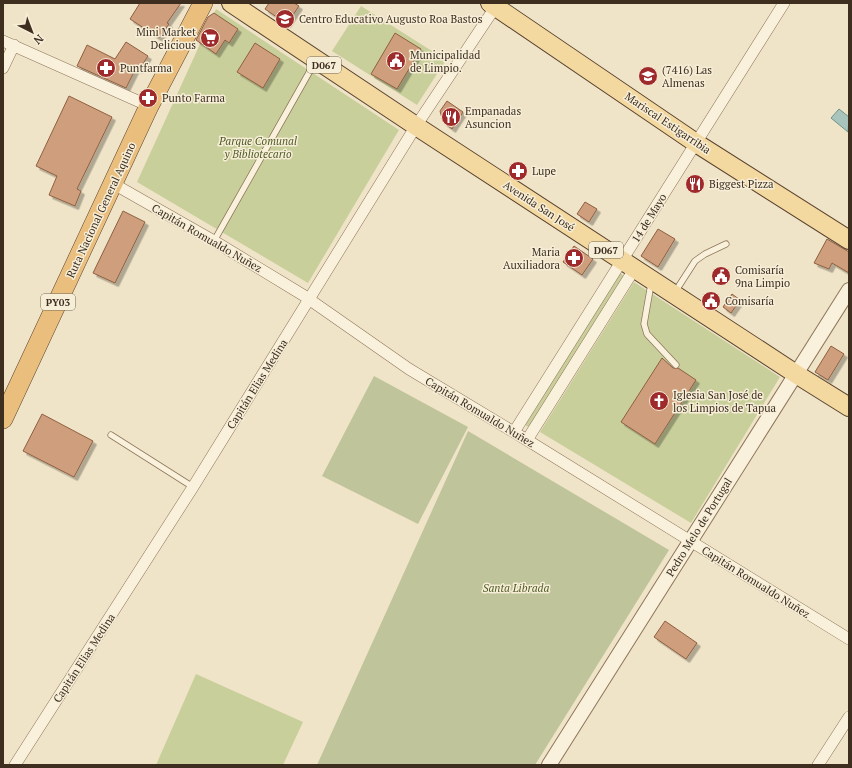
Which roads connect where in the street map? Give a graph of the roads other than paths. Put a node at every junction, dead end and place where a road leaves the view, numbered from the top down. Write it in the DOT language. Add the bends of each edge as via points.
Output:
graph roads {
  1 [pos="203,3"];
  2 [pos="231,3"];
  3 [pos="784,3"];
  4 [pos="495,4"];
  5 [pos="8,43"];
  6 [pos="316,60"];
  7 [pos="3,68"];
  8 [pos="149,106"];
  9 [pos="416,126"];
  10 [pos="696,143"];
  11 [pos="112,184"];
  12 [pos="849,240"];
  13 [pos="214,241"];
  14 [pos="726,244"];
  15 [pos="628,264"];
  16 [pos="652,280"];
  17 [pos="849,290"];
  18 [pos="674,294"];
  19 [pos="310,299"];
  20 [pos="676,364"];
  21 [pos="796,374"];
  22 [pos="849,407"];
  23 [pos="3,419"];
  24 [pos="514,432"];
  25 [pos="111,435"];
  26 [pos="527,440"];
  27 [pos="193,487"];
  28 [pos="690,541"];
  29 [pos="849,639"];
  30 [pos="849,717"];
  31 [pos="15,765"];
  32 [pos="549,765"];
  33 [pos="818,765"];
  1 -- 8 [label="highway, Ruta Nacional General Aquino / PY03"];
  2 -- 6 [label="main road, Avenida San José / D067"];
  3 -- 10 [label="street, 14 de Mayo"];
  4 -- 9 [label="street, Capitán Elias Medina"];
  4 -- 10 [label="main road, Mariscal Estigarribia"];
  5 -- 7 [label="street"];
  5 -- 8 [label="street"];
  6 -- 9 [label="main road, Avenida San José / D067"];
  6 -- 13 [label="lane"];
  8 -- 11 [label="highway, Ruta Nacional General Aquino / PY03"];
  9 -- 15 [label="main road, Avenida San José / D067"];
  9 -- 19 [label="street, Capitán Elias Medina"];
  10 -- 12 [label="main road, Mariscal Estigarribia"];
  10 -- 15 [label="street, 14 de Mayo"];
  11 -- 13 [label="street, Capitán Romualdo Nuñez"];
  11 -- 23 [label="highway, Ruta Nacional General Aquino / PY03"];
  13 -- 19 [label="street, Capitán Romualdo Nuñez"];
  14 -- 18 [label="lane" via="695,261"];
  15 -- 16 [label="main road, Avenida San José / D067"];
  15 -- 24 [label="street, 14 de Mayo"];
  15 -- 26 [label="street, 14 de Mayo"];
  16 -- 18 [label="main road, Avenida San José / D067"];
  16 -- 20 [label="lane" via="645,329"];
  17 -- 21 [label="street, Pedro Melo de Portugal"];
  18 -- 21 [label="main road, Avenida San José / D067"];
  19 -- 24 [label="street, Capitán Romualdo Nuñez" via="409,369"];
  19 -- 27 [label="street, Capitán Elias Medina"];
  21 -- 22 [label="main road, Avenida San José / D067"];
  21 -- 28 [label="street, Pedro Melo de Portugal"];
  24 -- 26 [label="street, Capitán Romualdo Nuñez"];
  25 -- 27 [label="lane"];
  26 -- 28 [label="street, Capitán Romualdo Nuñez"];
  27 -- 31 [label="street, Capitán Elias Medina"];
  28 -- 29 [label="street, Capitán Romualdo Nuñez"];
  28 -- 32 [label="street, Pedro Melo de Portugal"];
  30 -- 33 [label="street"];
}
